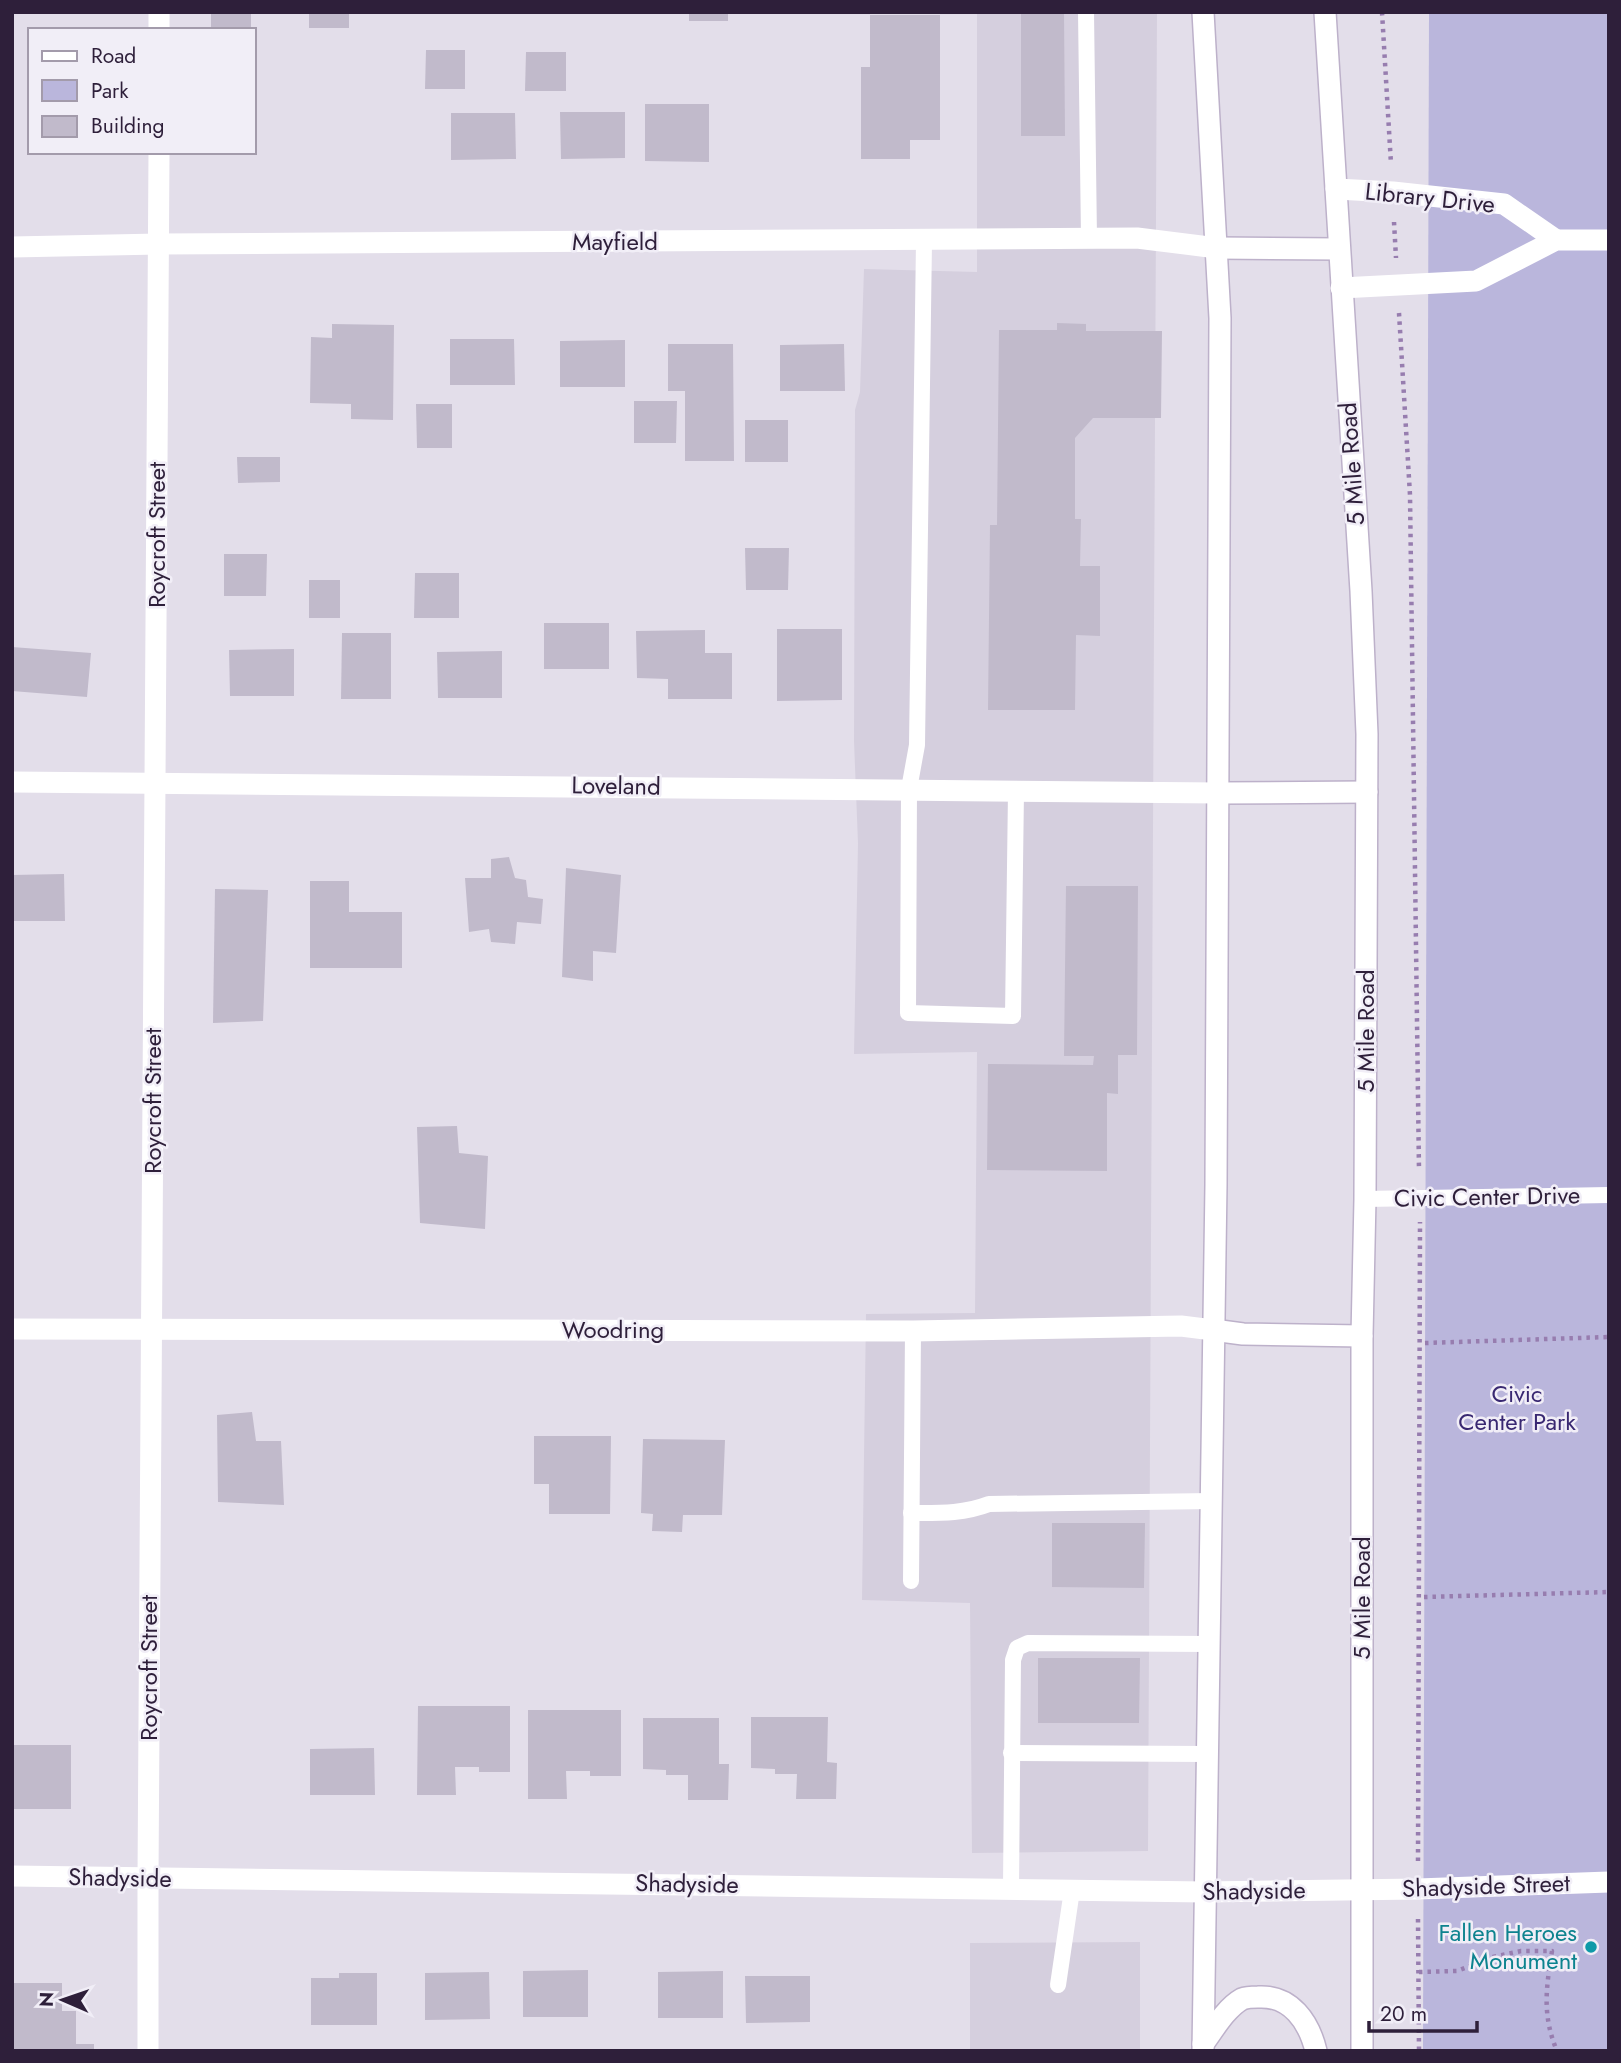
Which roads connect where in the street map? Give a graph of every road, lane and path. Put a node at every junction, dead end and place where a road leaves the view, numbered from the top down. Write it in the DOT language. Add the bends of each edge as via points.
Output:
graph roads {
  1 [pos="1086,12"];
  2 [pos="1203,12"];
  3 [pos="1325,12"];
  4 [pos="1382,12"];
  5 [pos="159,154"];
  6 [pos="1336,189"];
  7 [pos="1393,192"];
  8 [pos="1089,239"];
  9 [pos="1556,240"];
  10 [pos="1609,240"];
  11 [pos="924,241"];
  12 [pos="159,244"];
  13 [pos="12,247"];
  14 [pos="1217,248"];
  15 [pos="1339,249"];
  16 [pos="1397,286"];
  17 [pos="1341,288"];
  18 [pos="155,781"];
  19 [pos="12,782"];
  20 [pos="909,789"];
  21 [pos="1016,791"];
  22 [pos="1219,793"];
  23 [pos="1367,793"];
  24 [pos="1609,1195"];
  25 [pos="1365,1199"];
  26 [pos="1420,1199"];
  27 [pos="12,1329"];
  28 [pos="151,1330"];
  29 [pos="1213,1330"];
  30 [pos="913,1331"];
  31 [pos="1362,1336"];
  32 [pos="1609,1338"];
  33 [pos="1425,1343"];
  34 [pos="1212,1501"];
  35 [pos="911,1513"];
  36 [pos="911,1581"];
  37 [pos="1609,1592"];
  38 [pos="1424,1597"];
  39 [pos="1210,1644"];
  40 [pos="1011,1753"];
  41 [pos="1208,1754"];
  42 [pos="12,1877"];
  43 [pos="148,1878"];
  44 [pos="1609,1882"];
  45 [pos="1010,1888"];
  46 [pos="1362,1889"];
  47 [pos="1418,1889"];
  48 [pos="1072,1890"];
  49 [pos="1205,1892"];
  50 [pos="1419,1972"];
  51 [pos="1058,1985"];
  52 [pos="1203,2047"];
  53 [pos="149,2051"];
  54 [pos="1316,2051"];
  55 [pos="1362,2051"];
  56 [pos="1419,2051"];
  57 [pos="1557,2051"];
  1 -- 8 [label="lane"];
  2 -- 14 [label="street"];
  3 -- 6 [label="street, 5 Mile Road"];
  4 -- 7 [label="path"];
  5 -- 12 [label="street, Roycroft Street"];
  6 -- 7 [label="street, Library Drive"];
  6 -- 15 [label="street, 5 Mile Road"];
  7 -- 9 [label="street, Library Drive" via="1504,204"];
  7 -- 16 [label="path"];
  8 -- 11 [label="street, Mayfield"];
  8 -- 14 [label="street, Mayfield" via="1137,238"];
  9 -- 10 [label="street"];
  9 -- 16 [label="street" via="1476,281"];
  11 -- 12 [label="street, Mayfield"];
  11 -- 20 [label="lane" via="917,745"];
  12 -- 13 [label="street, Mayfield"];
  12 -- 18 [label="street, Roycroft Street"];
  14 -- 15 [label="street, Mayfield"];
  14 -- 22 [label="street"];
  15 -- 17 [label="street, 5 Mile Road"];
  16 -- 17 [label="street"];
  16 -- 26 [label="path" via="1411,509"];
  17 -- 23 [label="street, 5 Mile Road" via="1361,591"];
  18 -- 19 [label="street, Loveland"];
  18 -- 20 [label="street, Loveland"];
  18 -- 28 [label="street, Roycroft Street"];
  20 -- 21 [label="street, Loveland"];
  20 -- 21 [label="lane" via="908,1013 1013,1016"];
  21 -- 22 [label="street, Loveland"];
  22 -- 23 [label="street, Loveland"];
  22 -- 29 [label="street"];
  23 -- 25 [label="street, 5 Mile Road"];
  24 -- 26 [label="lane, Civic Center Drive"];
  25 -- 26 [label="lane, Civic Center Drive"];
  25 -- 31 [label="street, 5 Mile Road"];
  26 -- 47 [label="path"];
  27 -- 28 [label="street, Woodring"];
  28 -- 30 [label="street, Woodring"];
  28 -- 43 [label="street, Roycroft Street"];
  29 -- 30 [label="street, Woodring" via="1181,1326"];
  29 -- 31 [label="street, Woodring" via="1243,1335"];
  29 -- 34 [label="street"];
  30 -- 35 [label="lane"];
  31 -- 46 [label="street, 5 Mile Road"];
  32 -- 33 [label="path"];
  34 -- 35 [label="lane" via="989,1504 952,1514"];
  34 -- 39 [label="street"];
  35 -- 36 [label="lane"];
  37 -- 38 [label="path"];
  39 -- 40 [label="lane" via="1028,1643 1017,1648"];
  39 -- 41 [label="street"];
  40 -- 41 [label="lane"];
  40 -- 45 [label="lane"];
  41 -- 49 [label="street"];
  42 -- 43 [label="street, Shadyside"];
  43 -- 45 [label="street, Shadyside"];
  43 -- 53 [label="street, Roycroft Street"];
  44 -- 47 [label="street, Shadyside Street"];
  45 -- 48 [label="street, Shadyside"];
  46 -- 47 [label="street, Shadyside Street"];
  46 -- 49 [label="street, Shadyside"];
  46 -- 55 [label="street, 5 Mile Road"];
  47 -- 50 [label="path"];
  48 -- 49 [label="street, Shadyside"];
  48 -- 51 [label="lane"];
  49 -- 52 [label="street"];
  50 -- 56 [label="path"];
  50 -- 57 [label="path" via="1457,1971 1521,1951 1552,1951 1546,1988 1548,2029"];
  52 -- 54 [label="street" via="1228,2010 1244,1998 1266,1996 1284,2001 1300,2015 1312,2033"];
}
